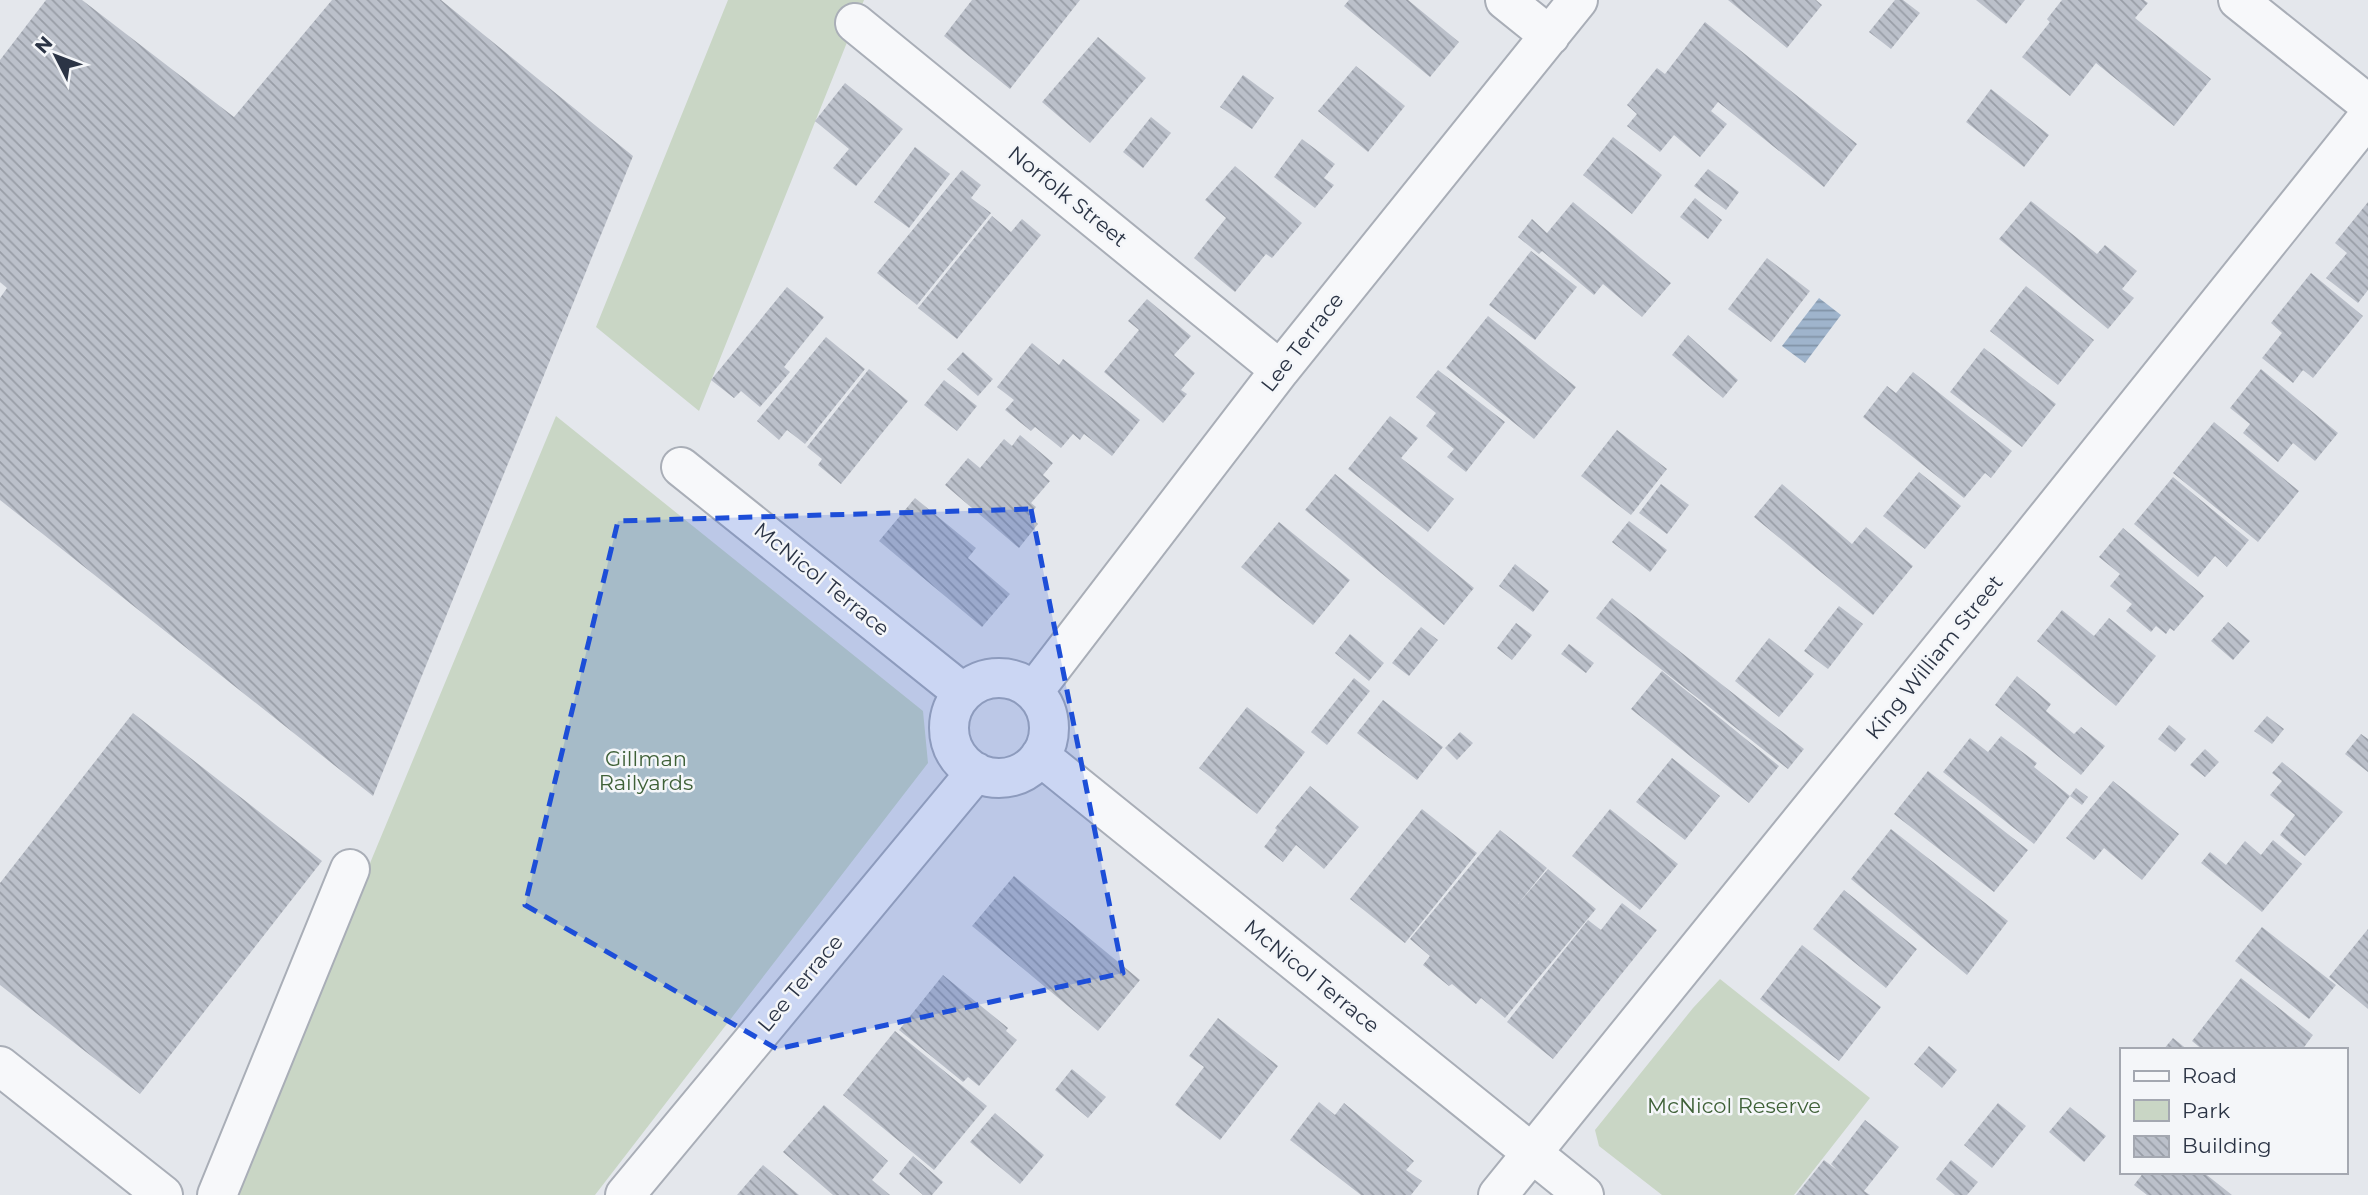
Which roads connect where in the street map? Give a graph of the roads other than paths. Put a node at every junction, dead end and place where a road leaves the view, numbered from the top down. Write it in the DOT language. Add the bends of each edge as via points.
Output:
graph roads {
  1 [pos="1504,0"];
  2 [pos="1578,0"];
  3 [pos="2238,0"];
  4 [pos="855,23"];
  5 [pos="1550,36"];
  6 [pos="2368,104"];
  7 [pos="2368,117"];
  8 [pos="1280,370"];
  9 [pos="681,467"];
  10 [pos="1034,691"];
  11 [pos="963,693"];
  12 [pos="1040,757"];
  13 [pos="976,772"];
  14 [pos="349,869"];
  15 [pos="0,1066"];
  16 [pos="1532,1153"];
  17 [pos="163,1195"];
  18 [pos="217,1195"];
  19 [pos="625,1195"];
  20 [pos="1498,1195"];
  21 [pos="1584,1195"];
  1 -- 5 [label="street"];
  2 -- 5 [label="street, Lee Terrace"];
  3 -- 6 [label="street"];
  4 -- 8 [label="street, Norfolk Street"];
  5 -- 8 [label="street, Lee Terrace"];
  7 -- 16 [label="street, King William Street"];
  8 -- 10 [label="street, Lee Terrace"];
  9 -- 11 [label="street, McNicol Terrace"];
  10 -- 11 [label="street" via="1021,682 990,678"];
  10 -- 12 [label="street" via="1048,715 1047,744"];
  11 -- 13 [label="street" via="954,706 950,736 954,751"];
  12 -- 13 [label="street" via="1011,776"];
  12 -- 16 [label="street, McNicol Terrace"];
  13 -- 19 [label="street, Lee Terrace"];
  14 -- 18 [label="street"];
  15 -- 17 [label="street"];
  16 -- 20 [label="street, King William Street"];
  16 -- 21 [label="street, McNicol Terrace"];
}
